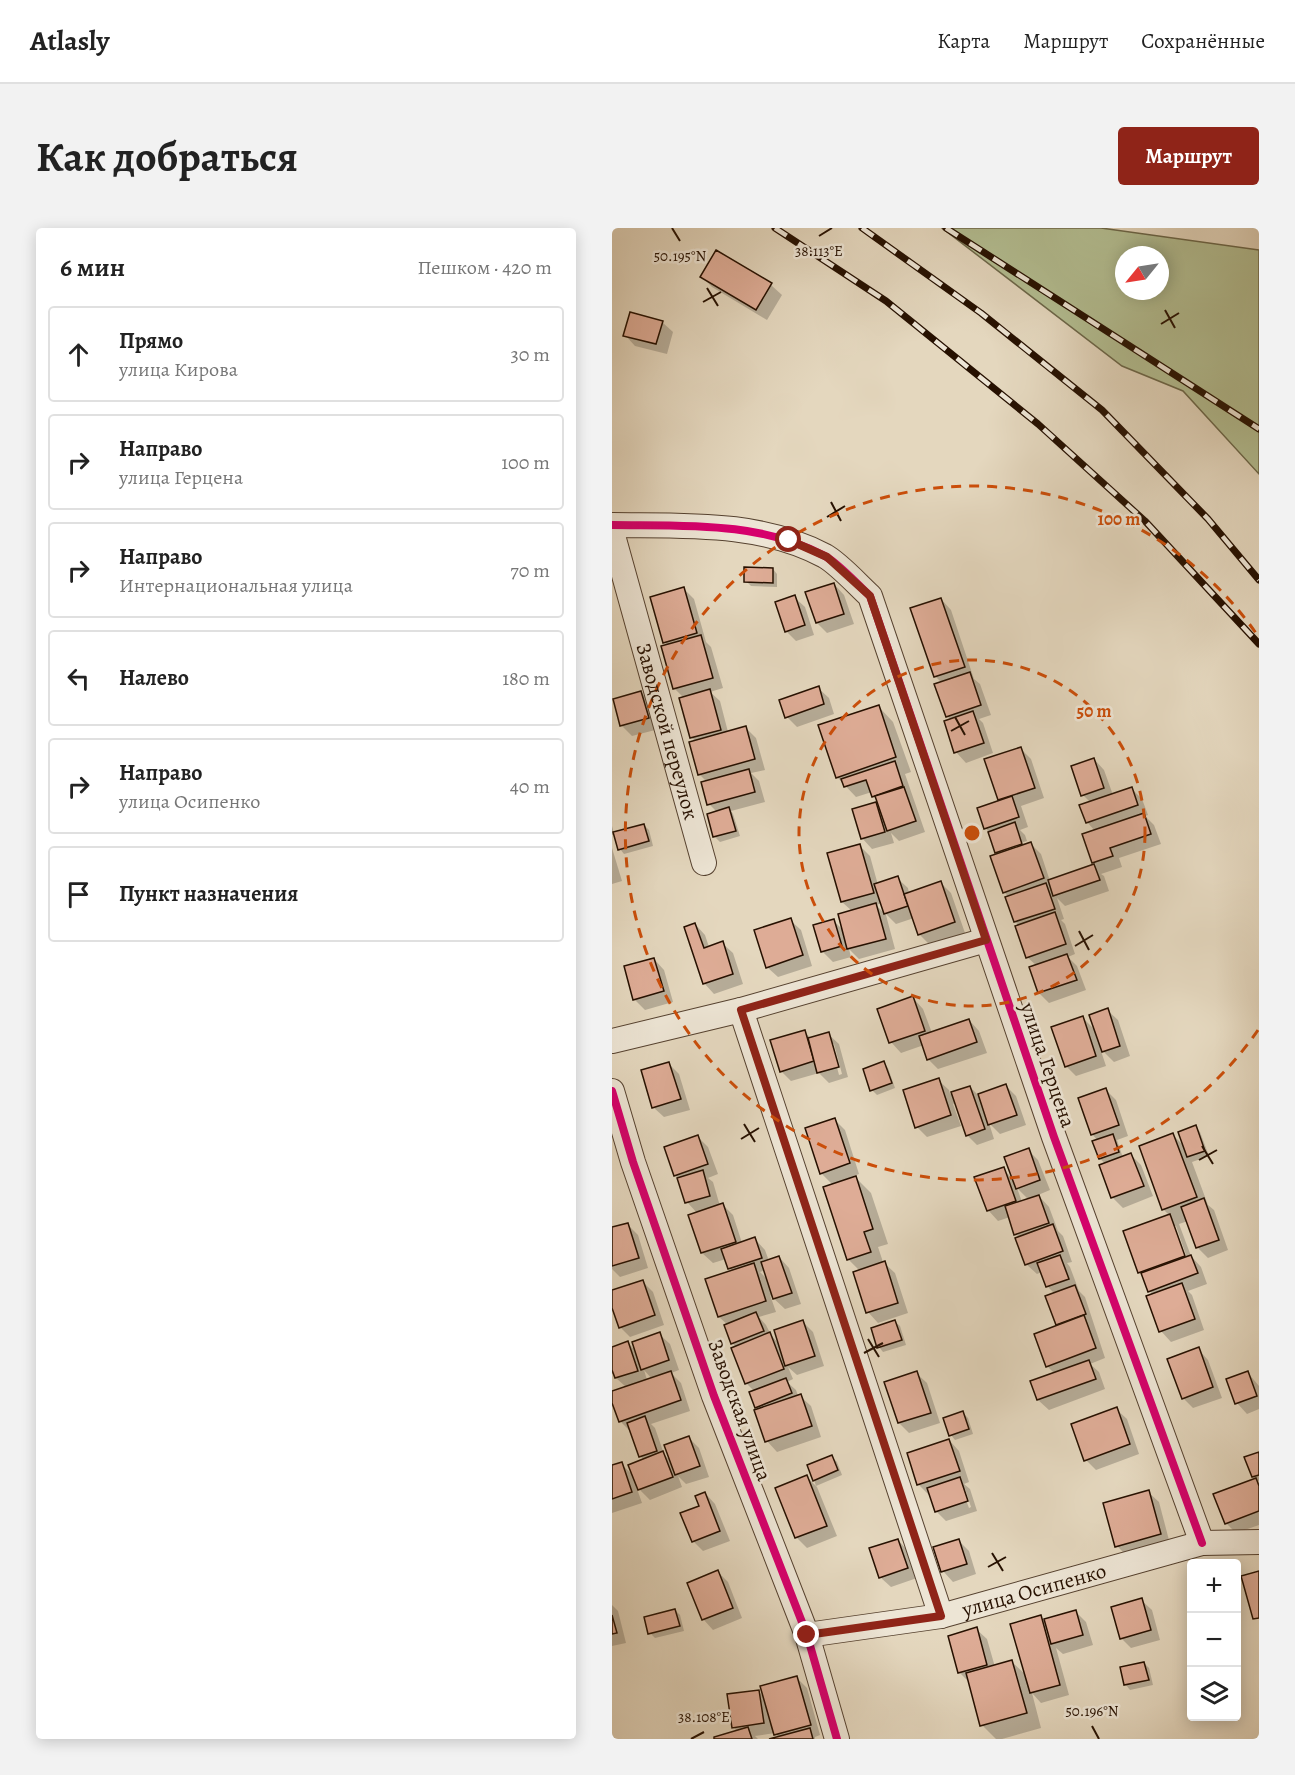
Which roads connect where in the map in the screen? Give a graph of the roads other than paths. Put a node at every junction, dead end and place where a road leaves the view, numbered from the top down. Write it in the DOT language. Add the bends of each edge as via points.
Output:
graph roads {
  1 [pos="612,525"];
  2 [pos="612,532"];
  3 [pos="704,863"];
  4 [pos="986,940"];
  5 [pos="741,1010"];
  6 [pos="612,1041"];
  7 [pos="612,1091"];
  8 [pos="1259,1542"];
  9 [pos="1202,1543"];
  10 [pos="941,1616"];
  11 [pos="807,1635"];
  12 [pos="837,1739"];
  1 -- 4 [label="street, улица Герцена" via="718,527 789,540 827,557 870,596"];
  2 -- 3 [label="street, Заводской переулок"];
  4 -- 5 [label="street"];
  4 -- 9 [label="street, улица Герцена" via="1053,1137"];
  5 -- 6 [label="street"];
  5 -- 10 [label="street"];
  7 -- 11 [label="street, Заводская улица" via="714,1396"];
  8 -- 9 [label="street, улица Осипенко"];
  9 -- 10 [label="street, улица Осипенко"];
  10 -- 11 [label="street, улица Осипенко"];
  11 -- 12 [label="street, Заводская улица"];
}
